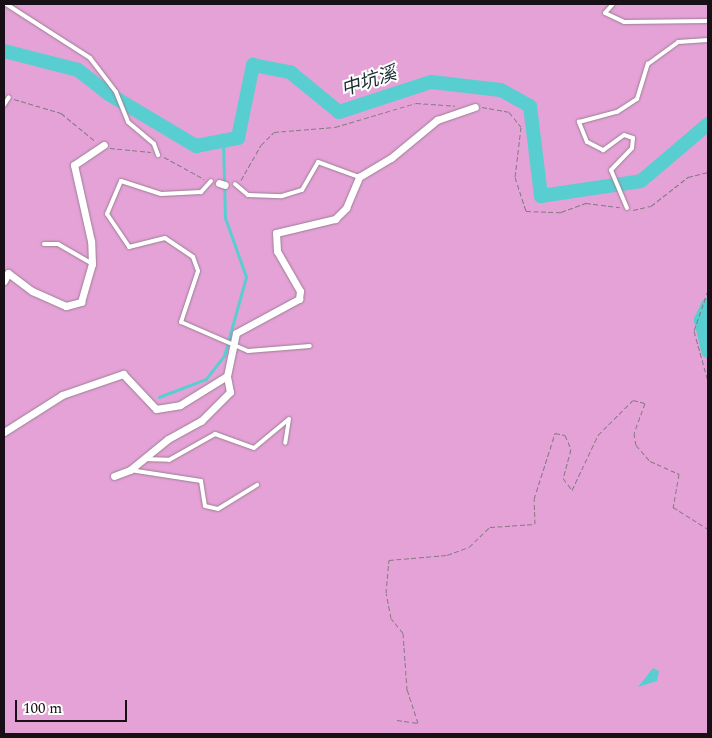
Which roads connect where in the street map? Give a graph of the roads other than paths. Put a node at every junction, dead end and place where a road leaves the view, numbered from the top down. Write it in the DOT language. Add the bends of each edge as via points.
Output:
graph roads {
  1 [pos="6,4"];
  2 [pos="613,4"];
  3 [pos="708,21"];
  4 [pos="708,40"];
  5 [pos="9,97"];
  6 [pos="4,105"];
  7 [pos="475,107"];
  8 [pos="104,145"];
  9 [pos="158,156"];
  10 [pos="359,177"];
  11 [pos="211,181"];
  12 [pos="235,184"];
  13 [pos="626,208"];
  14 [pos="44,244"];
  15 [pos="92,264"];
  16 [pos="4,281"];
  17 [pos="233,342"];
  18 [pos="310,346"];
  19 [pos="227,376"];
  20 [pos="4,432"];
  21 [pos="285,443"];
  22 [pos="144,459"];
  23 [pos="130,470"];
  24 [pos="114,476"];
  25 [pos="257,485"];
  1 -- 9 [label="lane" via="90,58 116,92 128,122 154,144"];
  2 -- 3 [label="lane" via="605,13 624,22"];
  4 -- 13 [label="lane" via="678,42 648,64 637,99 617,112 579,122 588,142 603,150 624,135 633,138 632,148 611,170"];
  5 -- 6 [label="lane"];
  7 -- 10 [label="street" via="437,120 391,158"];
  8 -- 15 [label="street" via="74,165"];
  10 -- 12 [label="lane" via="318,162 302,190 288,194 248,195"];
  10 -- 17 [label="street" via="346,208 335,219 276,233 277,251 300,291 299,299 236,333"];
  11 -- 17 [label="lane" via="201,192 161,194 121,181 107,214 129,247 165,238 193,257 198,271 181,322"];
  14 -- 15 [label="lane" via="58,244"];
  15 -- 16 [label="street" via="81,302 66,306 32,291 8,272"];
  17 -- 18 [label="lane" via="248,351"];
  17 -- 19 [label="street"];
  19 -- 20 [label="street" via="180,405 156,409 123,374 62,395"];
  19 -- 22 [label="street" via="230,392 213,410"];
  21 -- 22 [label="lane" via="289,419 254,448 215,434 169,460"];
  22 -- 23 [label="street"];
  23 -- 24 [label="street"];
  23 -- 25 [label="lane" via="201,482 205,506 218,509"];
}
